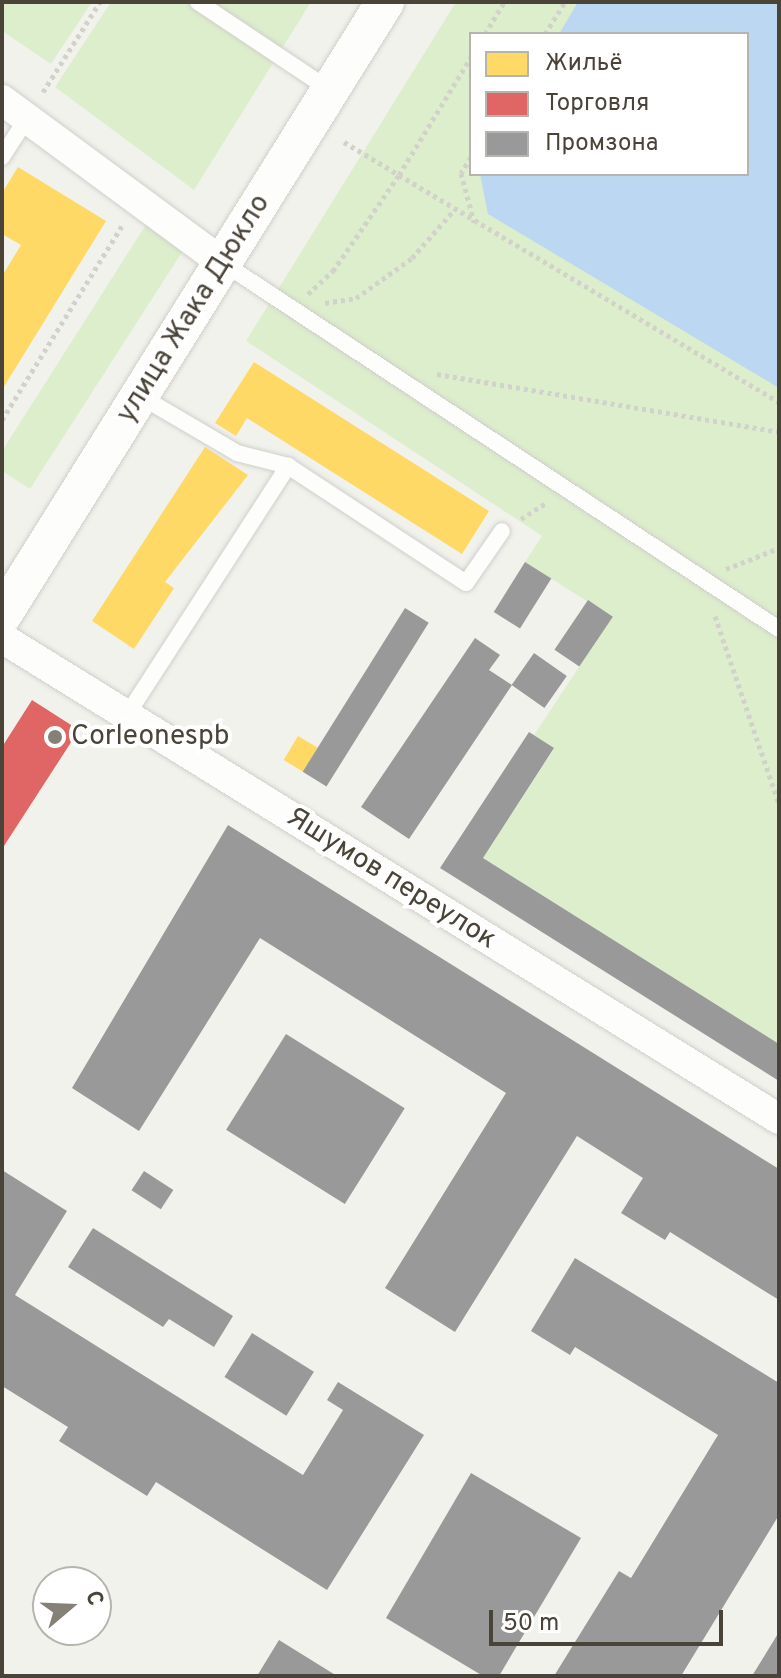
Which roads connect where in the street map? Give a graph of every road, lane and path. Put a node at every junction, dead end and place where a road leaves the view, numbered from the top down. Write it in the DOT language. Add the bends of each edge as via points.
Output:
graph roads {
  1 [pos="100,2"];
  2 [pos="198,2"];
  3 [pos="385,2"];
  4 [pos="504,2"];
  5 [pos="565,2"];
  6 [pos="486,32"];
  7 [pos="546,32"];
  8 [pos="469,60"];
  9 [pos="330,90"];
  10 [pos="2,100"];
  11 [pos="27,118"];
  12 [pos="344,142"];
  13 [pos="2,157"];
  14 [pos="469,160"];
  15 [pos="399,175"];
  16 [pos="138,201"];
  17 [pos="454,210"];
  18 [pos="474,222"];
  19 [pos="223,263"];
  20 [pos="292,308"];
  21 [pos="376,364"];
  22 [pos="140,396"];
  23 [pos="779,402"];
  24 [pos="2,420"];
  25 [pos="779,432"];
  26 [pos="288,466"];
  27 [pos="567,489"];
  28 [pos="502,531"];
  29 [pos="779,548"];
  30 [pos="702,578"];
  31 [pos="2,616"];
  32 [pos="779,629"];
  33 [pos="2,638"];
  34 [pos="127,715"];
  35 [pos="779,804"];
  36 [pos="779,1119"];
  1 -- 11 [label="path"];
  2 -- 9 [label="lane"];
  3 -- 9 [label="street, улица Жака Дюкло"];
  4 -- 6 [label="path"];
  5 -- 7 [label="path"];
  8 -- 15 [label="path"];
  9 -- 19 [label="street, улица Жака Дюкло"];
  10 -- 11 [label="street"];
  11 -- 13 [label="lane"];
  11 -- 16 [label="street"];
  12 -- 15 [label="path"];
  14 -- 18 [label="path" via="461,173"];
  15 -- 17 [label="path"];
  15 -- 20 [label="path" via="333,271"];
  16 -- 19 [label="street"];
  16 -- 24 [label="path"];
  17 -- 18 [label="path"];
  17 -- 20 [label="path" via="412,258 356,298"];
  18 -- 23 [label="path"];
  19 -- 20 [label="lane"];
  19 -- 22 [label="street, улица Жака Дюкло"];
  20 -- 21 [label="lane"];
  21 -- 25 [label="path"];
  21 -- 27 [label="lane"];
  22 -- 26 [label="lane" via="237,453"];
  22 -- 31 [label="street, улица Жака Дюкло"];
  26 -- 28 [label="lane" via="466,583"];
  26 -- 34 [label="lane"];
  27 -- 28 [label="path"];
  27 -- 30 [label="lane"];
  29 -- 30 [label="path"];
  30 -- 32 [label="lane"];
  30 -- 35 [label="path"];
  33 -- 34 [label="street, Яшумов переулок"];
  34 -- 36 [label="street, Яшумов переулок"];
}
